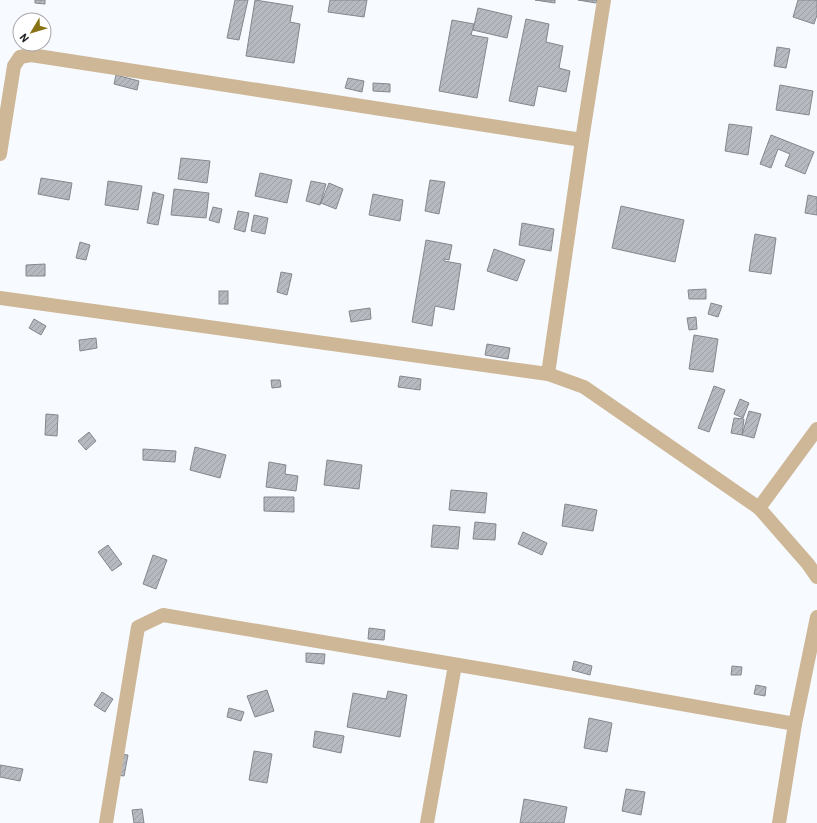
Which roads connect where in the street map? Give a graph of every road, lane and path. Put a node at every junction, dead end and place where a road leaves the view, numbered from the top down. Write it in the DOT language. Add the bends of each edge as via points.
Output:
graph roads {
  1 [pos="604,0"];
  2 [pos="582,140"];
  3 [pos="0,154"];
  4 [pos="0,298"];
  5 [pos="548,374"];
  6 [pos="817,429"];
  7 [pos="759,508"];
  8 [pos="817,577"];
  9 [pos="817,617"];
  10 [pos="454,665"];
  11 [pos="795,724"];
  12 [pos="106,823"];
  13 [pos="427,823"];
  14 [pos="779,823"];
  1 -- 2 [label="street"];
  2 -- 3 [label="street" via="31,55 20,57 14,66"];
  2 -- 5 [label="street"];
  4 -- 5 [label="street"];
  5 -- 7 [label="street" via="584,387"];
  6 -- 7 [label="street"];
  7 -- 8 [label="street"];
  9 -- 11 [label="street"];
  10 -- 11 [label="street"];
  10 -- 12 [label="street" via="163,615 138,627"];
  10 -- 13 [label="street"];
  11 -- 14 [label="street"];
}
